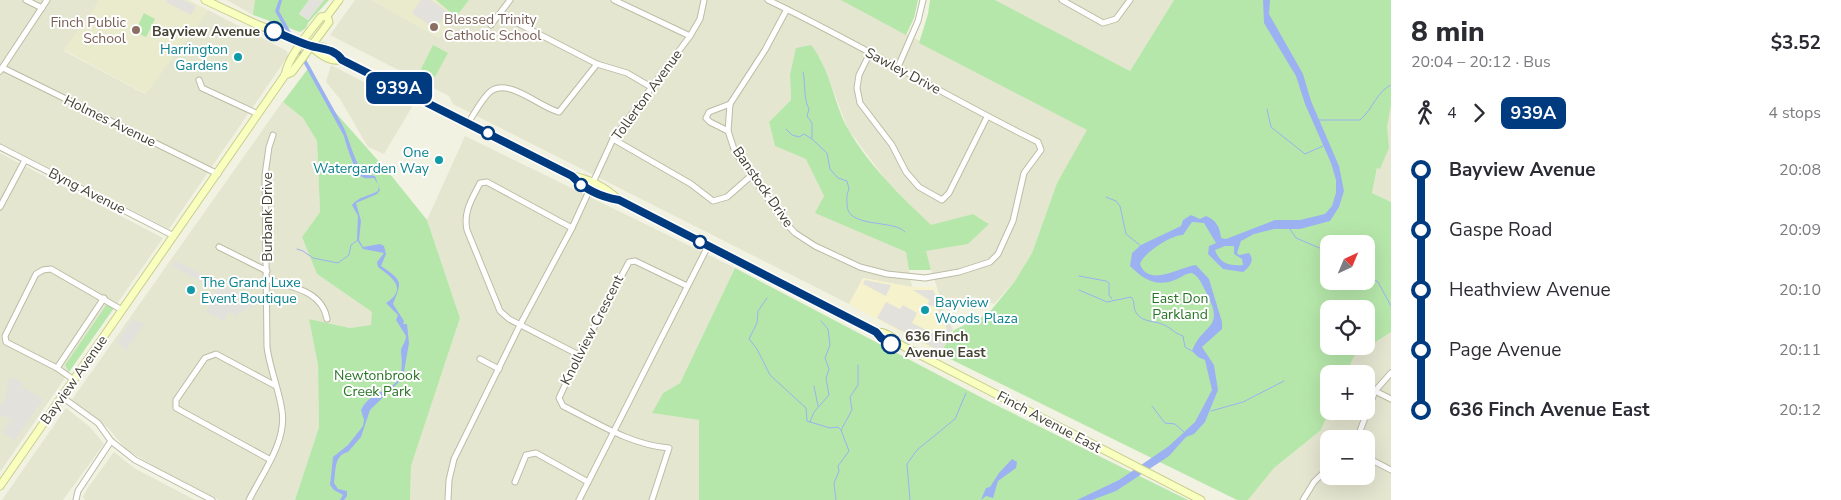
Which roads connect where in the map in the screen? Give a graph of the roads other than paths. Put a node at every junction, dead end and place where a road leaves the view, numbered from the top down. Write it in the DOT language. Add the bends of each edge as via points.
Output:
graph roads {
  1 [pos="26,0"];
  2 [pos="47,0"];
  3 [pos="205,0"];
  4 [pos="338,0"];
  5 [pos="510,0"];
  6 [pos="614,0"];
  7 [pos="704,0"];
  8 [pos="768,0"];
  9 [pos="924,0"];
  10 [pos="1062,0"];
  11 [pos="1130,0"];
  12 [pos="42,8"];
  13 [pos="788,9"];
  14 [pos="500,14"];
  15 [pos="327,16"];
  16 [pos="491,24"];
  17 [pos="690,36"];
  18 [pos="303,42"];
  19 [pos="311,46"];
  20 [pos="870,53"];
  21 [pos="597,64"];
  22 [pos="898,67"];
  23 [pos="2,70"];
  24 [pos="285,76"];
  25 [pos="199,80"];
  26 [pos="652,87"];
  27 [pos="730,104"];
  28 [pos="258,114"];
  29 [pos="987,117"];
  30 [pos="468,122"];
  31 [pos="728,131"];
  32 [pos="274,135"];
  33 [pos="613,139"];
  34 [pos="1038,142"];
  35 [pos="0,147"];
  36 [pos="25,160"];
  37 [pos="218,174"];
  38 [pos="752,175"];
  39 [pos="591,186"];
  40 [pos="0,207"];
  41 [pos="572,228"];
  42 [pos="174,236"];
  43 [pos="708,246"];
  44 [pos="219,247"];
  45 [pos="266,271"];
  46 [pos="266,279"];
  47 [pos="687,286"];
  48 [pos="104,298"];
  49 [pos="122,310"];
  50 [pos="327,319"];
  51 [pos="520,324"];
  52 [pos="578,355"];
  53 [pos="480,359"];
  54 [pos="57,368"];
  55 [pos="499,369"];
  56 [pos="1391,373"];
  57 [pos="74,380"];
  58 [pos="274,385"];
  59 [pos="1375,391"];
  60 [pos="62,397"];
  61 [pos="1391,399"];
  62 [pos="613,431"];
  63 [pos="111,441"];
  64 [pos="269,459"];
  65 [pos="1375,462"];
  66 [pos="1391,470"];
  67 [pos="1320,476"];
  68 [pos="515,482"];
  69 [pos="588,482"];
  70 [pos="1,484"];
  71 [pos="1304,498"];
  72 [pos="76,500"];
  73 [pos="212,500"];
  74 [pos="249,500"];
  75 [pos="448,500"];
  76 [pos="579,500"];
  77 [pos="652,500"];
  78 [pos="1201,500"];
  79 [pos="1312,500"];
  1 -- 12 [label="street"];
  2 -- 12 [label="street"];
  3 -- 18 [label="main road, Finch Avenue East"];
  4 -- 15 [label="main road, Bayview Avenue"];
  5 -- 14 [label="street"];
  6 -- 17 [label="street"];
  7 -- 17 [label="street, Tollerton Avenue" via="700,19"];
  8 -- 13 [label="street, Sawley Drive"];
  9 -- 22 [label="street"];
  10 -- 11 [label="street" via="1103,23 1116,19"];
  12 -- 23 [label="street"];
  13 -- 20 [label="street, Sawley Drive"];
  13 -- 27 [label="street, Banstock Drive"];
  14 -- 16 [label="street"];
  14 -- 21 [label="street"];
  15 -- 18 [label="main road, Bayview Avenue" via="321,17"];
  15 -- 19 [label="main road, Bayview Avenue" via="329,22"];
  17 -- 26 [label="street, Tollerton Avenue"];
  18 -- 19 [label="main road, Finch Avenue East"];
  18 -- 24 [label="main road, Bayview Avenue" via="286,68"];
  19 -- 24 [label="main road, Bayview Avenue" via="292,72"];
  19 -- 30 [label="main road, Finch Avenue East" via="327,49 342,60"];
  20 -- 22 [label="street, Sawley Drive"];
  20 -- 29 [label="street" via="859,75 860,103 892,145 906,172 919,187 932,195 942,200 949,193"];
  21 -- 26 [label="street" via="627,73"];
  21 -- 30 [label="street" via="559,112 508,87 497,88"];
  22 -- 29 [label="street, Sawley Drive"];
  23 -- 37 [label="street, Holmes Avenue"];
  24 -- 28 [label="main road, Bayview Avenue"];
  25 -- 28 [label="street" via="202,88"];
  26 -- 33 [label="street, Tollerton Avenue"];
  27 -- 31 [label="street, Banstock Drive"];
  27 -- 31 [label="street, Banstock Drive" via="708,112 706,118"];
  28 -- 37 [label="main road, Bayview Avenue"];
  29 -- 34 [label="street, Sawley Drive"];
  30 -- 39 [label="main road, Finch Avenue East" via="572,176 580,185"];
  31 -- 38 [label="street, Banstock Drive" via="734,152"];
  32 -- 45 [label="street, Burbank Drive" via="265,175"];
  33 -- 38 [label="street" via="691,184 713,201 727,197"];
  33 -- 39 [label="street, Tollerton Avenue"];
  34 -- 38 [label="street, Banstock Drive" via="1041,150 1024,173 1013,222 998,254 990,262 925,278 860,268 815,246 795,233 783,220"];
  35 -- 36 [label="street, Byng Avenue"];
  36 -- 40 [label="street"];
  36 -- 42 [label="street, Byng Avenue"];
  37 -- 42 [label="main road, Bayview Avenue"];
  39 -- 41 [label="street, Tollerton Avenue"];
  39 -- 43 [label="main road, Finch Avenue East" via="606,198 619,200"];
  41 -- 51 [label="street, Tollerton Avenue"];
  41 -- 51 [label="street" via="487,182 480,183 467,210 467,230 500,311"];
  42 -- 49 [label="main road, Bayview Avenue"];
  43 -- 47 [label="street"];
  43 -- 78 [label="main road, Finch Avenue East" via="876,332 891,344 897,343"];
  44 -- 45 [label="street"];
  45 -- 46 [label="street, Burbank Drive"];
  46 -- 50 [label="street" via="318,299 326,309"];
  46 -- 58 [label="street, Burbank Drive" via="267,347"];
  47 -- 52 [label="street, Knollview Crescent" via="635,261 629,262"];
  47 -- 62 [label="street"];
  48 -- 49 [label="street"];
  48 -- 54 [label="street"];
  48 -- 54 [label="street" via="51,268 36,274 5,336 6,342"];
  49 -- 57 [label="main road, Bayview Avenue"];
  51 -- 52 [label="street"];
  51 -- 55 [label="street, Tollerton Avenue"];
  52 -- 62 [label="street, Knollview Crescent" via="559,398 563,406"];
  53 -- 55 [label="street"];
  54 -- 57 [label="street"];
  55 -- 75 [label="street, Tollerton Avenue" via="454,459"];
  56 -- 59 [label="street"];
  57 -- 60 [label="main road, Bayview Avenue"];
  58 -- 64 [label="street, Burbank Drive" via="282,420 281,434"];
  58 -- 64 [label="street" via="216,354 205,358 176,400 176,408"];
  59 -- 61 [label="street"];
  60 -- 63 [label="street" via="98,423"];
  60 -- 70 [label="main road, Bayview Avenue"];
  62 -- 69 [label="street"];
  62 -- 77 [label="street" via="655,447 669,448"];
  63 -- 72 [label="street" via="78,491"];
  63 -- 73 [label="street" via="135,460"];
  64 -- 74 [label="street, Burbank Drive"];
  65 -- 66 [label="street"];
  67 -- 71 [label="street"];
  68 -- 69 [label="street" via="529,453 536,453"];
  69 -- 76 [label="street"];
  71 -- 79 [label="street"];
}
